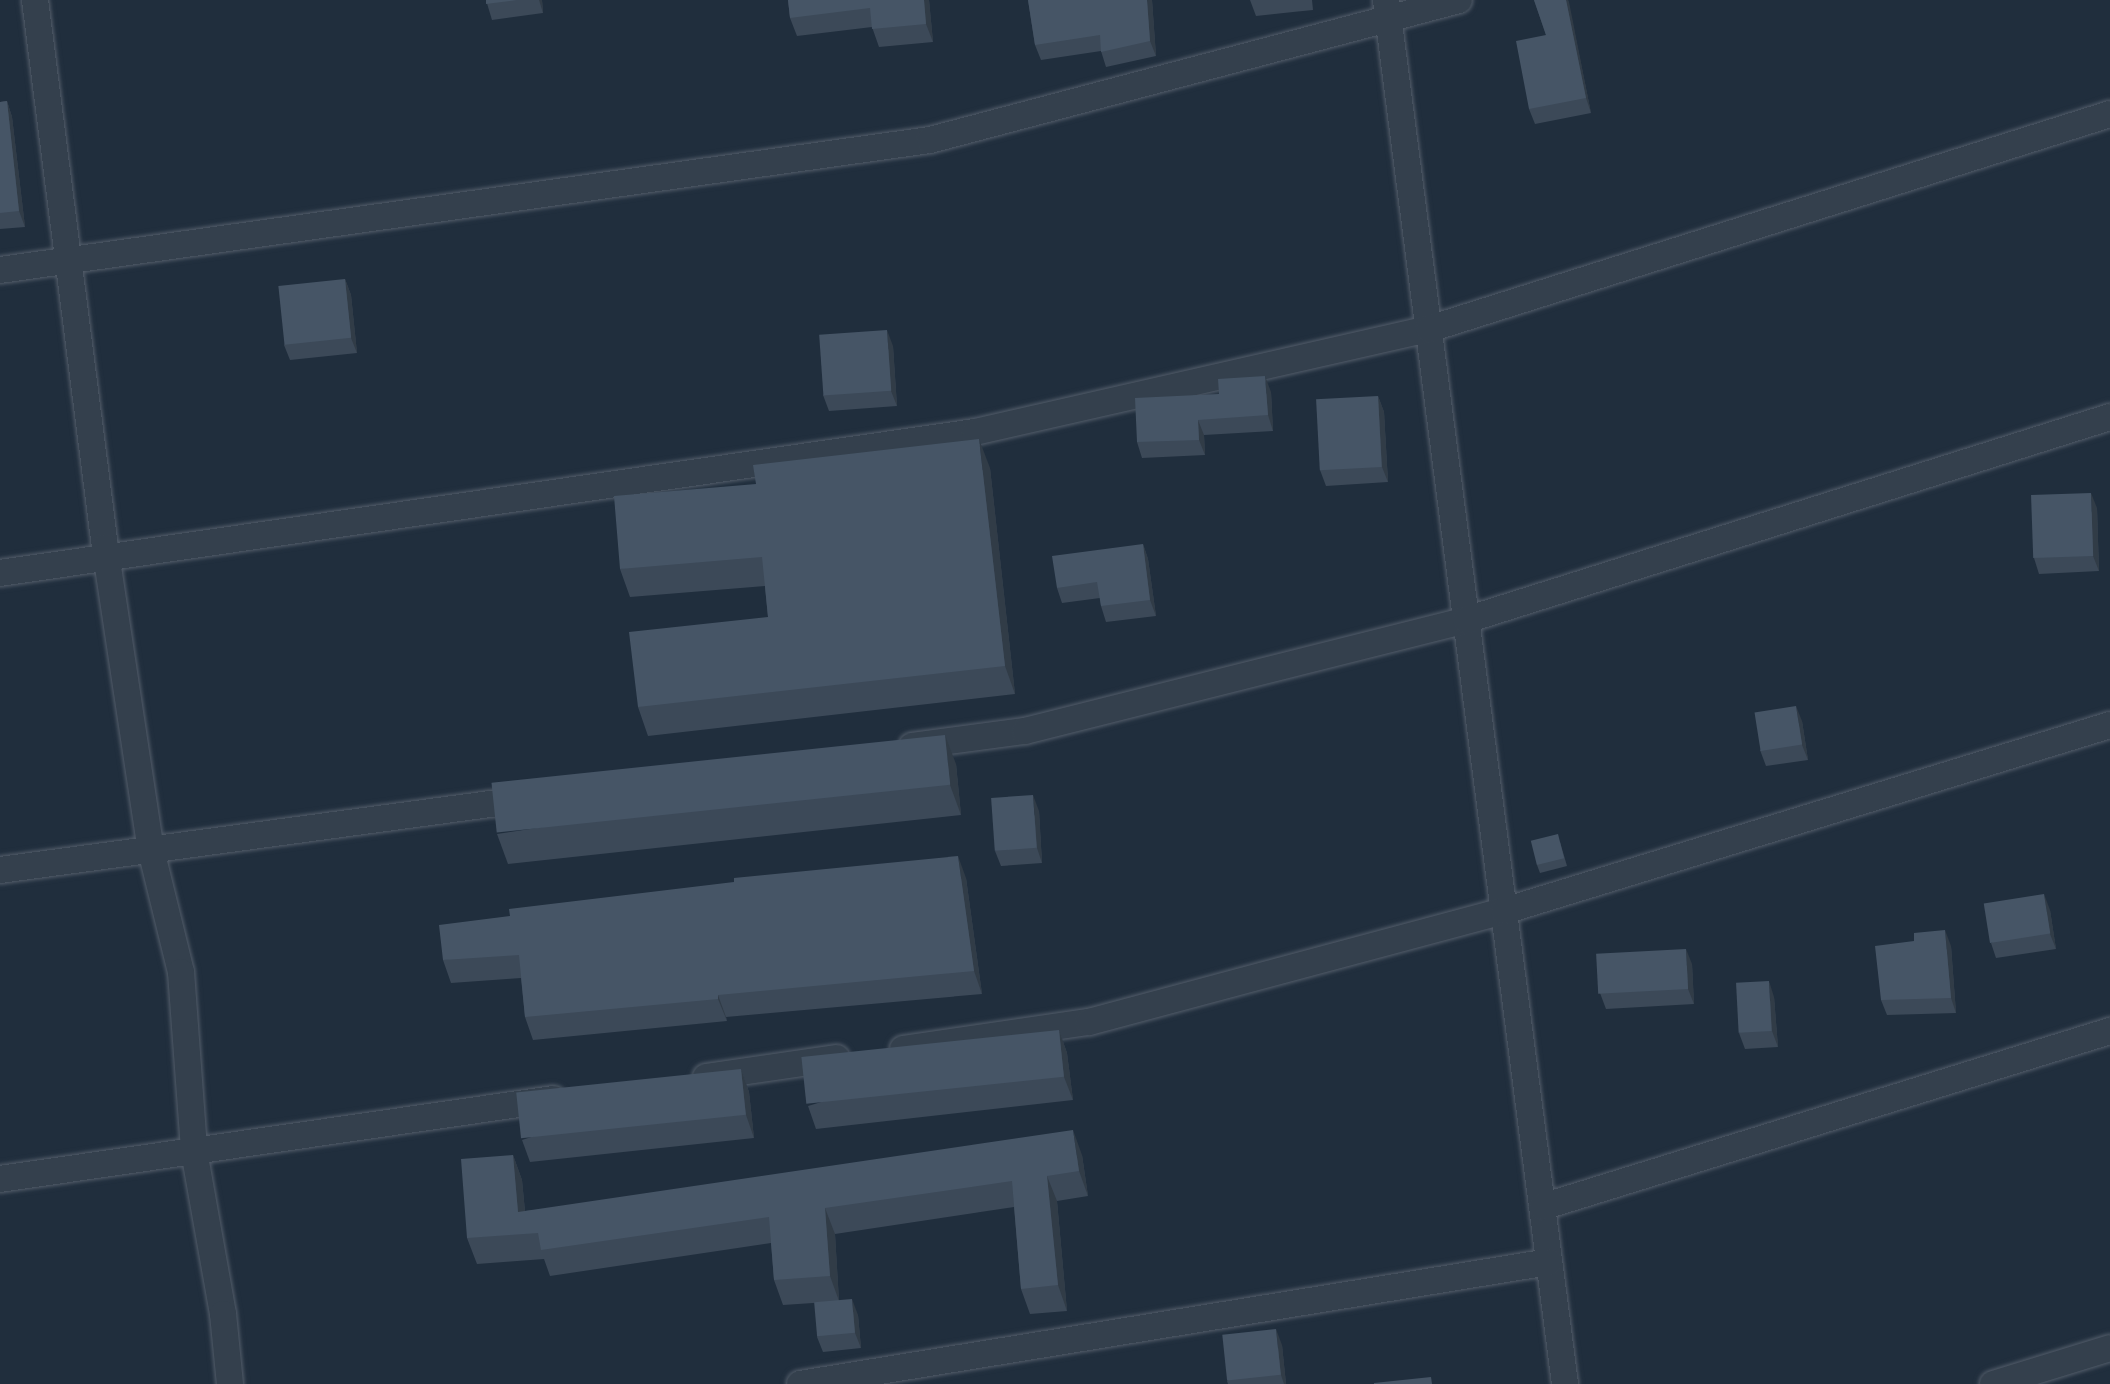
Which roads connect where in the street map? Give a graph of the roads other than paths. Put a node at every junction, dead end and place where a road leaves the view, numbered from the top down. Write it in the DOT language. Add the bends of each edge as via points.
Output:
graph roads {
  1 [pos="36,0"];
  2 [pos="1459,0"];
  3 [pos="1388,11"];
  4 [pos="2110,114"];
  5 [pos="70,260"];
  6 [pos="0,270"];
  7 [pos="1429,329"];
  8 [pos="2110,417"];
  9 [pos="108,557"];
  10 [pos="0,573"];
  11 [pos="1466,620"];
  12 [pos="2110,725"];
  13 [pos="888,749"];
  14 [pos="547,796"];
  15 [pos="151,850"];
  16 [pos="0,870"];
  17 [pos="1504,911"];
  18 [pos="2110,1031"];
  19 [pos="676,1082"];
  20 [pos="579,1096"];
  21 [pos="194,1151"];
  22 [pos="0,1179"];
  23 [pos="1542,1207"];
  24 [pos="1549,1262"];
  25 [pos="2110,1348"];
  26 [pos="230,1384"];
  27 [pos="800,1384"];
  28 [pos="1565,1384"];
  29 [pos="1993,1384"];
  1 -- 5 [label="street"];
  2 -- 3 [label="street"];
  3 -- 5 [label="street" via="930,141"];
  3 -- 7 [label="street"];
  4 -- 7 [label="street"];
  5 -- 6 [label="street"];
  5 -- 9 [label="street"];
  7 -- 9 [label="street" via="975,432"];
  7 -- 11 [label="street"];
  8 -- 11 [label="street"];
  9 -- 10 [label="street"];
  9 -- 15 [label="street"];
  11 -- 13 [label="street" via="1025,731"];
  11 -- 17 [label="street"];
  12 -- 17 [label="street"];
  14 -- 15 [label="street"];
  15 -- 16 [label="street"];
  15 -- 21 [label="street" via="181,972"];
  17 -- 19 [label="street" via="1089,1022"];
  17 -- 23 [label="street"];
  18 -- 23 [label="street"];
  20 -- 21 [label="street"];
  21 -- 22 [label="street"];
  21 -- 26 [label="street"];
  23 -- 24 [label="street"];
  24 -- 27 [label="street"];
  24 -- 28 [label="street"];
  25 -- 29 [label="street"];
}
